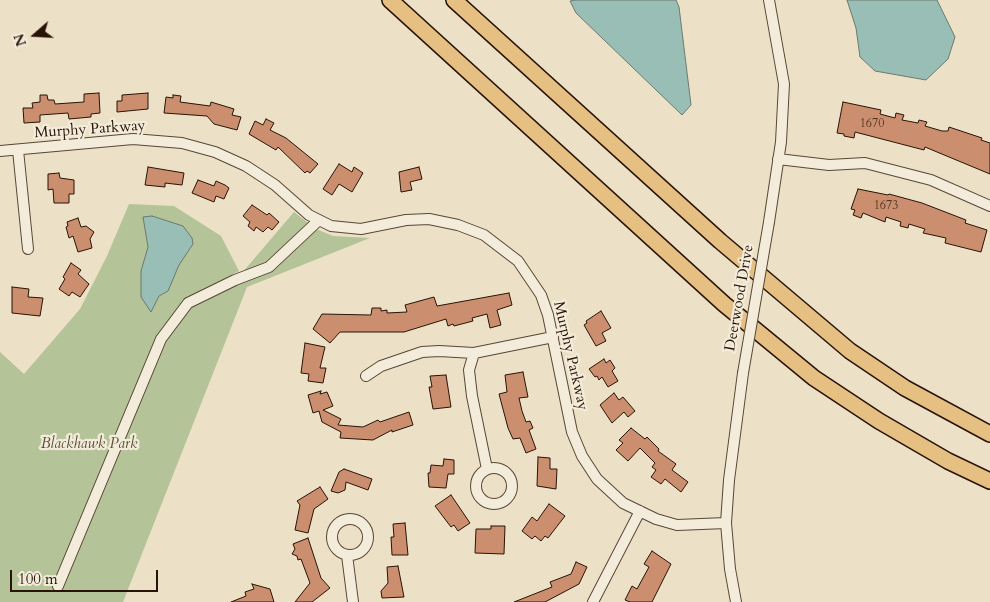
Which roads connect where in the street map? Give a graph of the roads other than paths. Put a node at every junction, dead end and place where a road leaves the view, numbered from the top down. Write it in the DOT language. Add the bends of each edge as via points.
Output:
graph roads {
  1 [pos="390,0"];
  2 [pos="454,0"];
  3 [pos="769,0"];
  4 [pos="0,150"];
  5 [pos="18,150"];
  6 [pos="778,159"];
  7 [pos="990,206"];
  8 [pos="319,220"];
  9 [pos="28,249"];
  10 [pos="553,337"];
  11 [pos="474,353"];
  12 [pos="366,376"];
  13 [pos="990,434"];
  14 [pos="487,468"];
  15 [pos="990,481"];
  16 [pos="640,511"];
  17 [pos="726,523"];
  18 [pos="347,555"];
  19 [pos="58,586"];
  20 [pos="353,602"];
  21 [pos="593,602"];
  22 [pos="736,602"];
  1 -- 15 [label="highway" via="724,304 814,378 880,421"];
  2 -- 13 [label="highway" via="720,241 850,351 905,388"];
  3 -- 6 [label="street, Deerwood Drive" via="784,84"];
  4 -- 5 [label="street, Murphy Parkway"];
  5 -- 8 [label="street, Murphy Parkway" via="133,139 182,143 215,152 246,166"];
  5 -- 9 [label="street"];
  6 -- 7 [label="street" via="828,165 865,163 931,180"];
  6 -- 17 [label="street, Deerwood Drive, bridge" via="743,373"];
  8 -- 10 [label="street, Murphy Parkway" via="332,226 362,229 429,219 458,224 484,235 518,261 541,296"];
  8 -- 19 [label="street" via="269,267 188,303 161,339"];
  10 -- 11 [label="street"];
  10 -- 16 [label="street, Murphy Parkway" via="572,432 582,456 597,479 616,497"];
  11 -- 12 [label="street" via="422,352 381,366"];
  11 -- 14 [label="street" via="470,370 472,396"];
  16 -- 17 [label="street, Murphy Parkway" via="677,525"];
  16 -- 21 [label="street"];
  17 -- 22 [label="street, Deerwood Drive"];
  18 -- 20 [label="street"];
}
